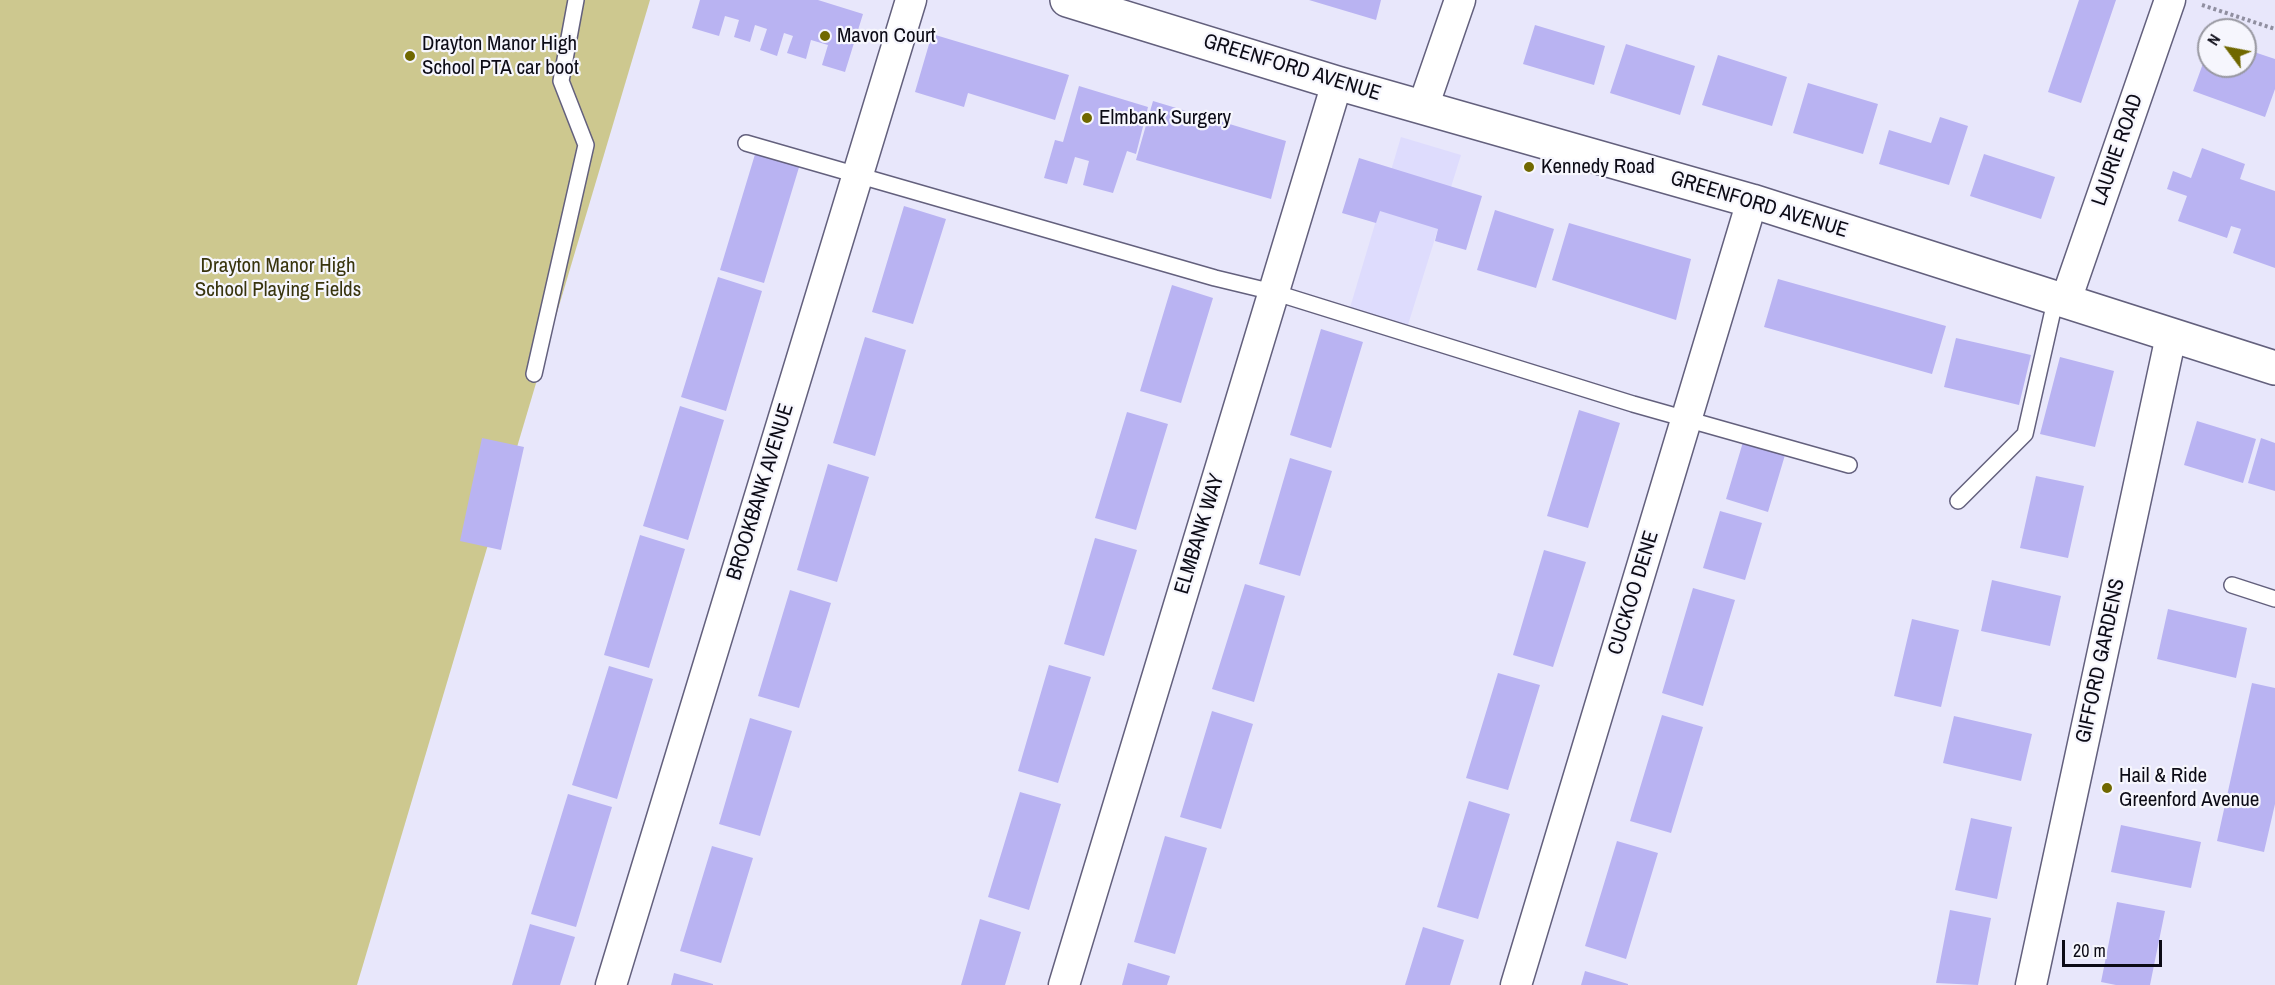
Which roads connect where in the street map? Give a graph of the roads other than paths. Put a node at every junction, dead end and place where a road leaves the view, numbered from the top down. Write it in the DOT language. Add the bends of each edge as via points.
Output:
graph roads {
  1 [pos="576,0"];
  2 [pos="911,0"];
  3 [pos="1067,0"];
  4 [pos="1460,0"];
  5 [pos="2184,2"];
  6 [pos="1114,6"];
  7 [pos="1336,83"];
  8 [pos="1423,107"];
  9 [pos="746,142"];
  10 [pos="857,175"];
  11 [pos="1752,201"];
  12 [pos="1273,292"];
  13 [pos="2061,298"];
  14 [pos="2171,336"];
  15 [pos="2275,368"];
  16 [pos="534,374"];
  17 [pos="1687,417"];
  18 [pos="1849,465"];
  19 [pos="1958,501"];
  20 [pos="2232,585"];
  21 [pos="2275,599"];
  22 [pos="611,985"];
  23 [pos="1064,985"];
  24 [pos="1516,985"];
  25 [pos="2031,985"];
  1 -- 16 [label="lane" via="561,81 586,145"];
  2 -- 10 [label="street, BROOKBANK AVENUE"];
  3 -- 6 [label="street, GREENFORD AVENUE"];
  4 -- 8 [label="street"];
  5 -- 13 [label="street, LAURIE ROAD"];
  6 -- 7 [label="street, GREENFORD AVENUE"];
  7 -- 8 [label="street, GREENFORD AVENUE"];
  7 -- 12 [label="street, ELMBANK WAY"];
  8 -- 11 [label="street, GREENFORD AVENUE"];
  9 -- 10 [label="lane"];
  10 -- 12 [label="lane"];
  10 -- 22 [label="street, BROOKBANK AVENUE"];
  11 -- 13 [label="street, GREENFORD AVENUE"];
  11 -- 17 [label="street, CUCKOO DENE"];
  12 -- 17 [label="lane" via="1633,404"];
  12 -- 23 [label="street, ELMBANK WAY"];
  13 -- 14 [label="street, GREENFORD AVENUE"];
  13 -- 19 [label="lane" via="2025,434"];
  14 -- 15 [label="street, GREENFORD AVENUE"];
  14 -- 25 [label="street, GIFFORD GARDENS"];
  17 -- 18 [label="lane"];
  17 -- 24 [label="street, CUCKOO DENE"];
  20 -- 21 [label="lane"];
}
